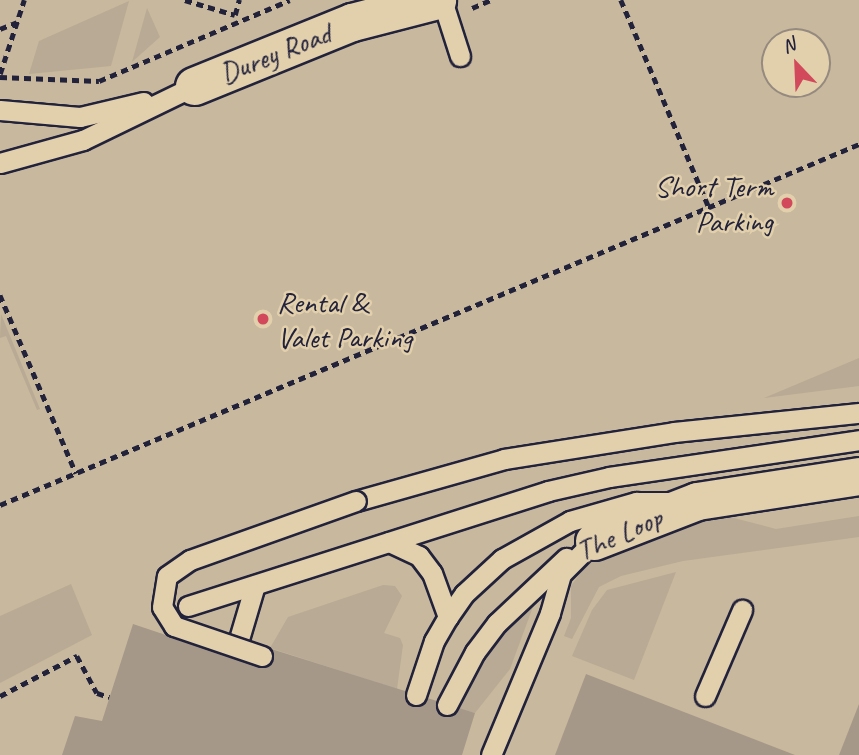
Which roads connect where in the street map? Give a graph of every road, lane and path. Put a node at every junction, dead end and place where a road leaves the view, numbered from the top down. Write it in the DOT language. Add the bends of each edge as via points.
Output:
graph roads {
  1 [pos="24,0"];
  2 [pos="185,0"];
  3 [pos="239,0"];
  4 [pos="290,0"];
  5 [pos="439,0"];
  6 [pos="621,0"];
  7 [pos="235,15"];
  8 [pos="17,22"];
  9 [pos="238,22"];
  10 [pos="0,29"];
  11 [pos="460,56"];
  12 [pos="0,76"];
  13 [pos="194,86"];
  14 [pos="0,110"];
  15 [pos="859,144"];
  16 [pos="0,163"];
  17 [pos="709,207"];
  18 [pos="0,295"];
  19 [pos="859,413"];
  20 [pos="859,440"];
  21 [pos="76,473"];
  22 [pos="859,476"];
  23 [pos="697,501"];
  24 [pos="0,505"];
  25 [pos="594,541"];
  26 [pos="389,542"];
  27 [pos="255,585"];
  28 [pos="188,606"];
  29 [pos="742,610"];
  30 [pos="448,617"];
  31 [pos="239,639"];
  32 [pos="261,656"];
  33 [pos="416,695"];
  34 [pos="0,696"];
  35 [pos="705,696"];
  36 [pos="109,697"];
  37 [pos="447,705"];
  38 [pos="491,755"];
  1 -- 8 [label="path"];
  2 -- 7 [label="path"];
  3 -- 7 [label="path"];
  4 -- 9 [label="path"];
  5 -- 11 [label="lane"];
  5 -- 13 [label="street, Durey Road" via="352,22"];
  6 -- 17 [label="path"];
  7 -- 9 [label="path"];
  8 -- 10 [label="path"];
  8 -- 12 [label="path"];
  9 -- 12 [label="path" via="99,81"];
  13 -- 14 [label="lane" via="103,114 56,117"];
  13 -- 16 [label="lane" via="83,141"];
  15 -- 17 [label="path"];
  17 -- 21 [label="path"];
  18 -- 21 [label="path"];
  19 -- 32 [label="lane, bridge" via="674,432 504,459 355,501 190,560 167,576 162,607 174,626"];
  20 -- 26 [label="lane" via="609,477 485,509"];
  21 -- 24 [label="path"];
  22 -- 23 [label="street, The Loop"];
  23 -- 25 [label="street, The Loop"];
  23 -- 30 [label="lane" via="636,502 545,532 483,575"];
  25 -- 37 [label="lane, The Loop" via="538,580 497,623 475,652"];
  25 -- 38 [label="lane" via="561,574"];
  26 -- 27 [label="lane"];
  26 -- 30 [label="lane" via="419,556 432,573"];
  27 -- 28 [label="lane"];
  27 -- 31 [label="lane"];
  29 -- 35 [label="lane"];
  30 -- 33 [label="lane" via="434,641"];
  34 -- 36 [label="path" via="77,656 97,693"];
}
